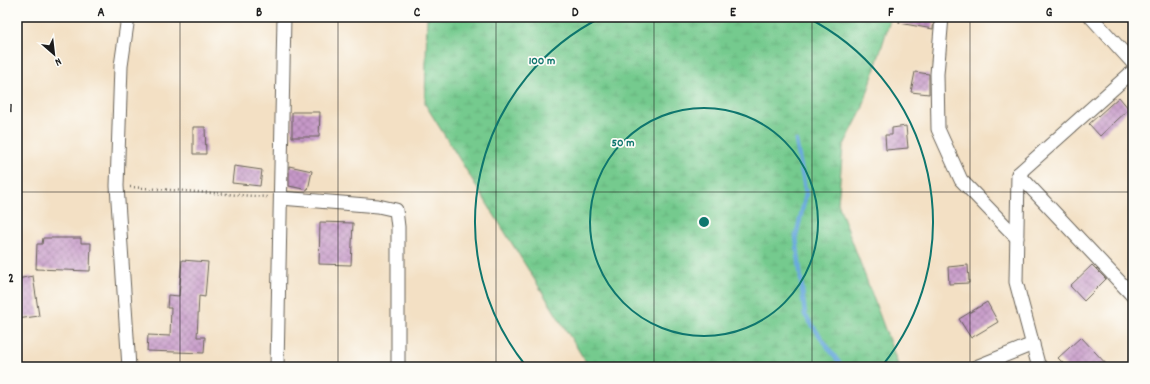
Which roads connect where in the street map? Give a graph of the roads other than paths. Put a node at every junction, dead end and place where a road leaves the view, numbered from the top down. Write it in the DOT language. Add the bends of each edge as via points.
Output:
graph roads {
  1 [pos="128,17"];
  2 [pos="284,17"];
  3 [pos="942,17"];
  4 [pos="1091,17"];
  5 [pos="1133,63"];
  6 [pos="1133,71"];
  7 [pos="1018,174"];
  8 [pos="281,198"];
  9 [pos="1017,238"];
  10 [pos="1133,296"];
  11 [pos="1033,344"];
  12 [pos="129,367"];
  13 [pos="277,367"];
  14 [pos="398,367"];
  15 [pos="976,367"];
  16 [pos="1041,367"];
  1 -- 12 [label="street" via="121,66 117,186"];
  2 -- 8 [label="street"];
  3 -- 9 [label="street" via="937,74 938,129 960,180"];
  4 -- 5 [label="street"];
  6 -- 7 [label="street"];
  7 -- 9 [label="street"];
  7 -- 10 [label="street"];
  8 -- 13 [label="street"];
  8 -- 14 [label="street" via="378,206 396,210"];
  9 -- 11 [label="street" via="1016,282"];
  11 -- 15 [label="street"];
  11 -- 16 [label="street"];
}
